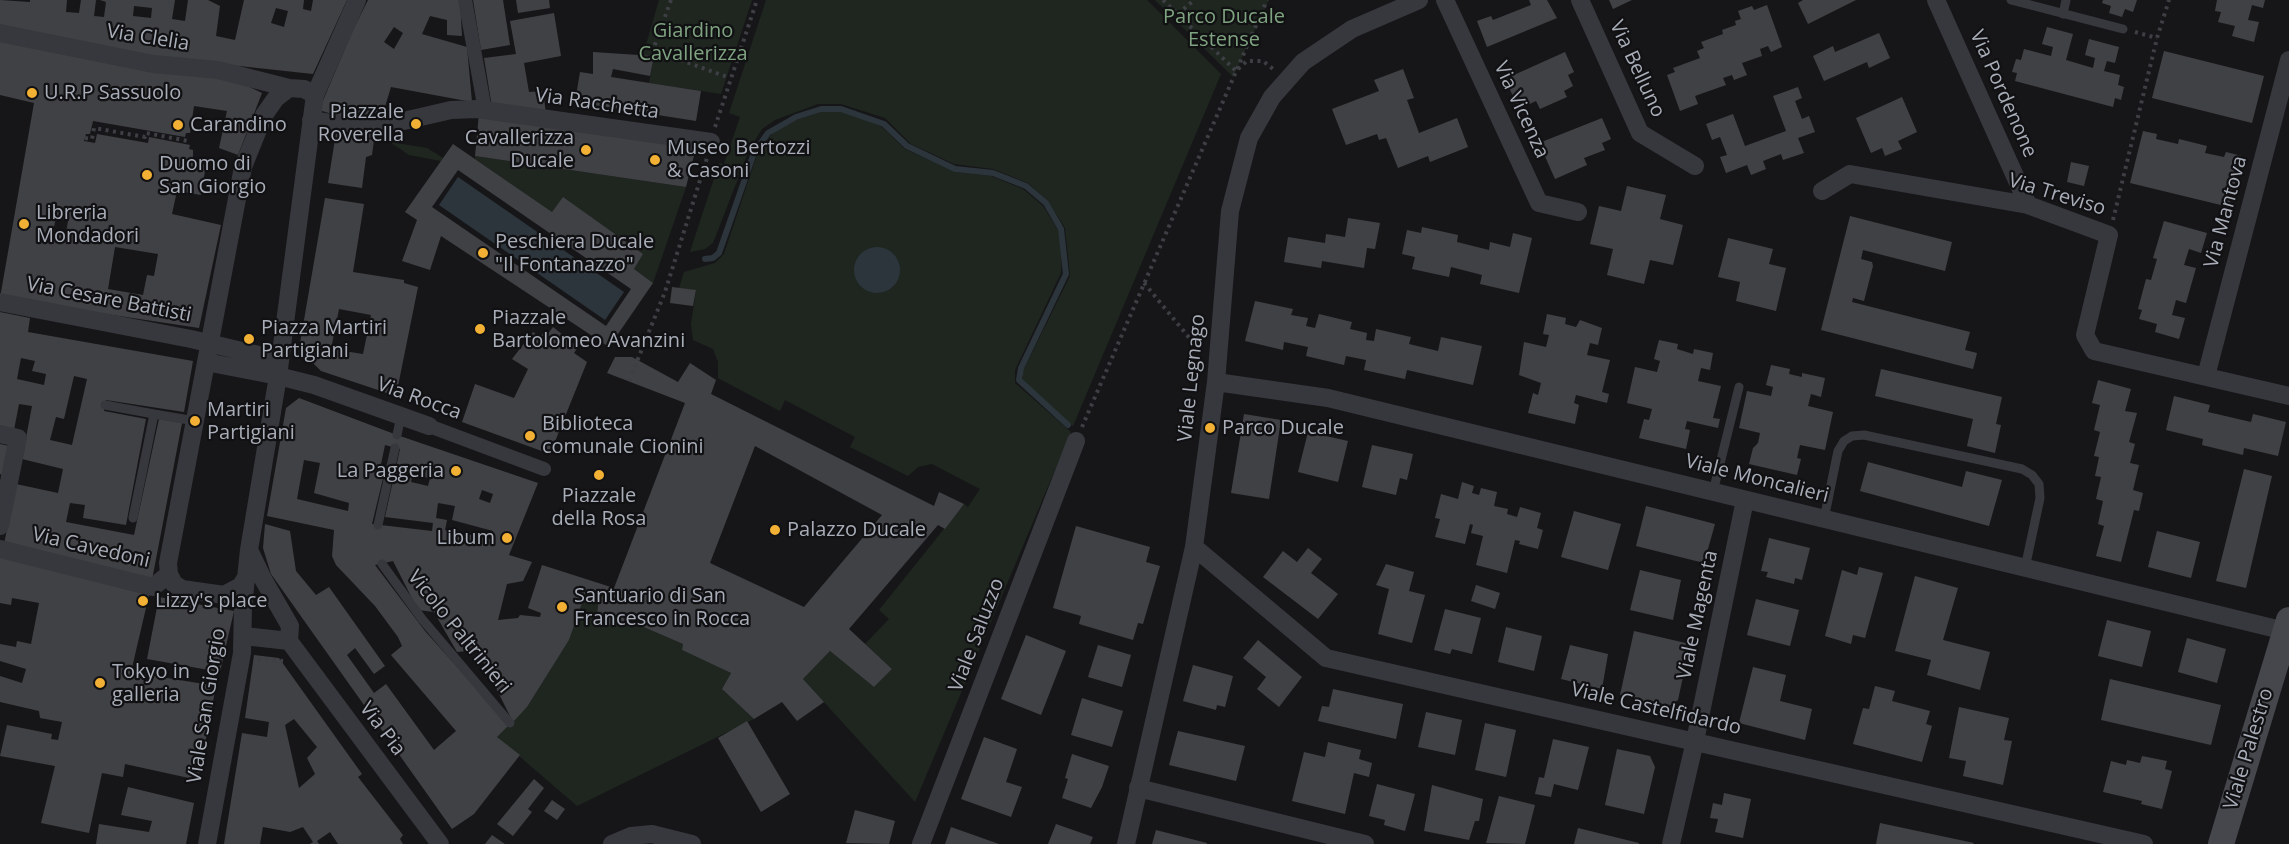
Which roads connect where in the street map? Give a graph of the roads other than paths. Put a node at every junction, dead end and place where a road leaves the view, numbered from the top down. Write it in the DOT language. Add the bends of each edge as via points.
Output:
graph roads {
  1 [pos="357,0"];
  2 [pos="465,0"];
  3 [pos="1419,0"];
  4 [pos="1445,0"];
  5 [pos="1580,0"];
  6 [pos="1936,0"];
  7 [pos="2011,0"];
  8 [pos="2066,0"];
  9 [pos="2063,14"];
  10 [pos="2122,29"];
  11 [pos="0,33"];
  12 [pos="2289,60"];
  13 [pos="289,88"];
  14 [pos="315,95"];
  15 [pos="481,110"];
  16 [pos="312,120"];
  17 [pos="711,142"];
  18 [pos="1695,166"];
  19 [pos="1822,191"];
  20 [pos="2028,206"];
  21 [pos="1578,212"];
  22 [pos="0,302"];
  23 [pos="210,343"];
  24 [pos="206,362"];
  25 [pos="279,368"];
  26 [pos="2206,376"];
  27 [pos="1216,382"];
  28 [pos="1739,387"];
  29 [pos="2289,396"];
  30 [pos="105,405"];
  31 [pos="154,414"];
  32 [pos="401,416"];
  33 [pos="195,421"];
  34 [pos="429,426"];
  35 [pos="0,434"];
  36 [pos="397,435"];
  37 [pos="1076,441"];
  38 [pos="395,448"];
  39 [pos="544,469"];
  40 [pos="1713,492"];
  41 [pos="1745,500"];
  42 [pos="133,518"];
  43 [pos="1824,519"];
  44 [pos="378,525"];
  45 [pos="0,526"];
  46 [pos="1194,547"];
  47 [pos="0,549"];
  48 [pos="249,550"];
  49 [pos="382,564"];
  50 [pos="2025,568"];
  51 [pos="169,574"];
  52 [pos="247,575"];
  53 [pos="2287,625"];
  54 [pos="244,636"];
  55 [pos="289,641"];
  56 [pos="510,723"];
  57 [pos="1695,741"];
  58 [pos="1138,788"];
  59 [pos="207,844"];
  60 [pos="440,844"];
  61 [pos="612,844"];
  62 [pos="692,844"];
  63 [pos="921,844"];
  64 [pos="1126,844"];
  65 [pos="1365,844"];
  66 [pos="1671,844"];
  67 [pos="2144,844"];
  68 [pos="2221,844"];
  1 -- 14 [label="street"];
  2 -- 15 [label="street"];
  3 -- 27 [label="street, Viale Legnago" via="1352,29 1303,62 1272,97 1249,138 1230,211"];
  4 -- 21 [label="street, Via Vicenza" via="1539,203"];
  5 -- 18 [label="street, Via Belluno" via="1640,133"];
  6 -- 20 [label="street, Via Pordenone"];
  7 -- 9 [label="lane"];
  8 -- 9 [label="lane"];
  9 -- 10 [label="lane"];
  11 -- 13 [label="street, Via Clelia" via="153,64 218,70"];
  12 -- 26 [label="street, Via Mantova"];
  13 -- 14 [label="street"];
  13 -- 23 [label="street" via="264,115 243,167"];
  14 -- 16 [label="street"];
  15 -- 16 [label="street" via="451,110 369,129 335,128"];
  15 -- 17 [label="street, Via Racchetta"];
  16 -- 25 [label="street"];
  19 -- 20 [label="street, Via Treviso" via="1850,174"];
  20 -- 26 [label="street, Via Treviso" via="2109,235 2085,335 2094,351"];
  22 -- 23 [label="street, Via Cesare Battisti"];
  23 -- 24 [label="street"];
  23 -- 25 [label="street"];
  24 -- 25 [label="street"];
  24 -- 33 [label="street"];
  25 -- 32 [label="street, Via Rocca" via="314,385"];
  25 -- 48 [label="street"];
  26 -- 29 [label="street, Via Treviso"];
  27 -- 40 [label="street, Viale Moncalieri" via="1328,398"];
  27 -- 46 [label="street, Viale Legnago"];
  28 -- 40 [label="lane"];
  30 -- 31 [label="lane"];
  31 -- 33 [label="lane"];
  31 -- 42 [label="lane"];
  32 -- 34 [label="street, Via Rocca"];
  32 -- 36 [label="lane"];
  33 -- 51 [label="street" via="177,491"];
  34 -- 39 [label="street, Via Rocca"];
  35 -- 45 [label="street" via="18,438"];
  37 -- 63 [label="street, Viale Saluzzo"];
  38 -- 44 [label="lane"];
  40 -- 41 [label="street, Viale Moncalieri"];
  41 -- 43 [label="street, Viale Moncalieri"];
  41 -- 57 [label="street, Viale Magenta"];
  43 -- 50 [label="street, Viale Moncalieri"];
  43 -- 50 [label="lane" via="1838,451 1852,436 1864,435 2022,469 2039,484 2040,498"];
  46 -- 57 [label="street, Viale Castelfidardo" via="1326,657"];
  46 -- 58 [label="street, Viale Legnago"];
  47 -- 51 [label="street, Via Cavedoni" via="153,587"];
  48 -- 52 [label="street"];
  48 -- 55 [label="street, Via Pia" via="290,626"];
  49 -- 56 [label="lane, Vicolo Paltrinieri" via="422,619"];
  50 -- 53 [label="street, Viale Moncalieri"];
  51 -- 52 [label="street" via="182,589 224,595 241,586"];
  52 -- 54 [label="street, Viale San Giorgio"];
  53 -- 68 [label="main road, Viale Palestro"];
  54 -- 55 [label="street"];
  54 -- 59 [label="street, Viale San Giorgio"];
  55 -- 60 [label="street, Via Pia"];
  57 -- 66 [label="street, Viale Magenta"];
  57 -- 67 [label="street, Viale Castelfidardo"];
  58 -- 64 [label="street, Viale Legnago"];
  58 -- 65 [label="street"];
  61 -- 62 [label="street" via="631,836 652,834"];
}
